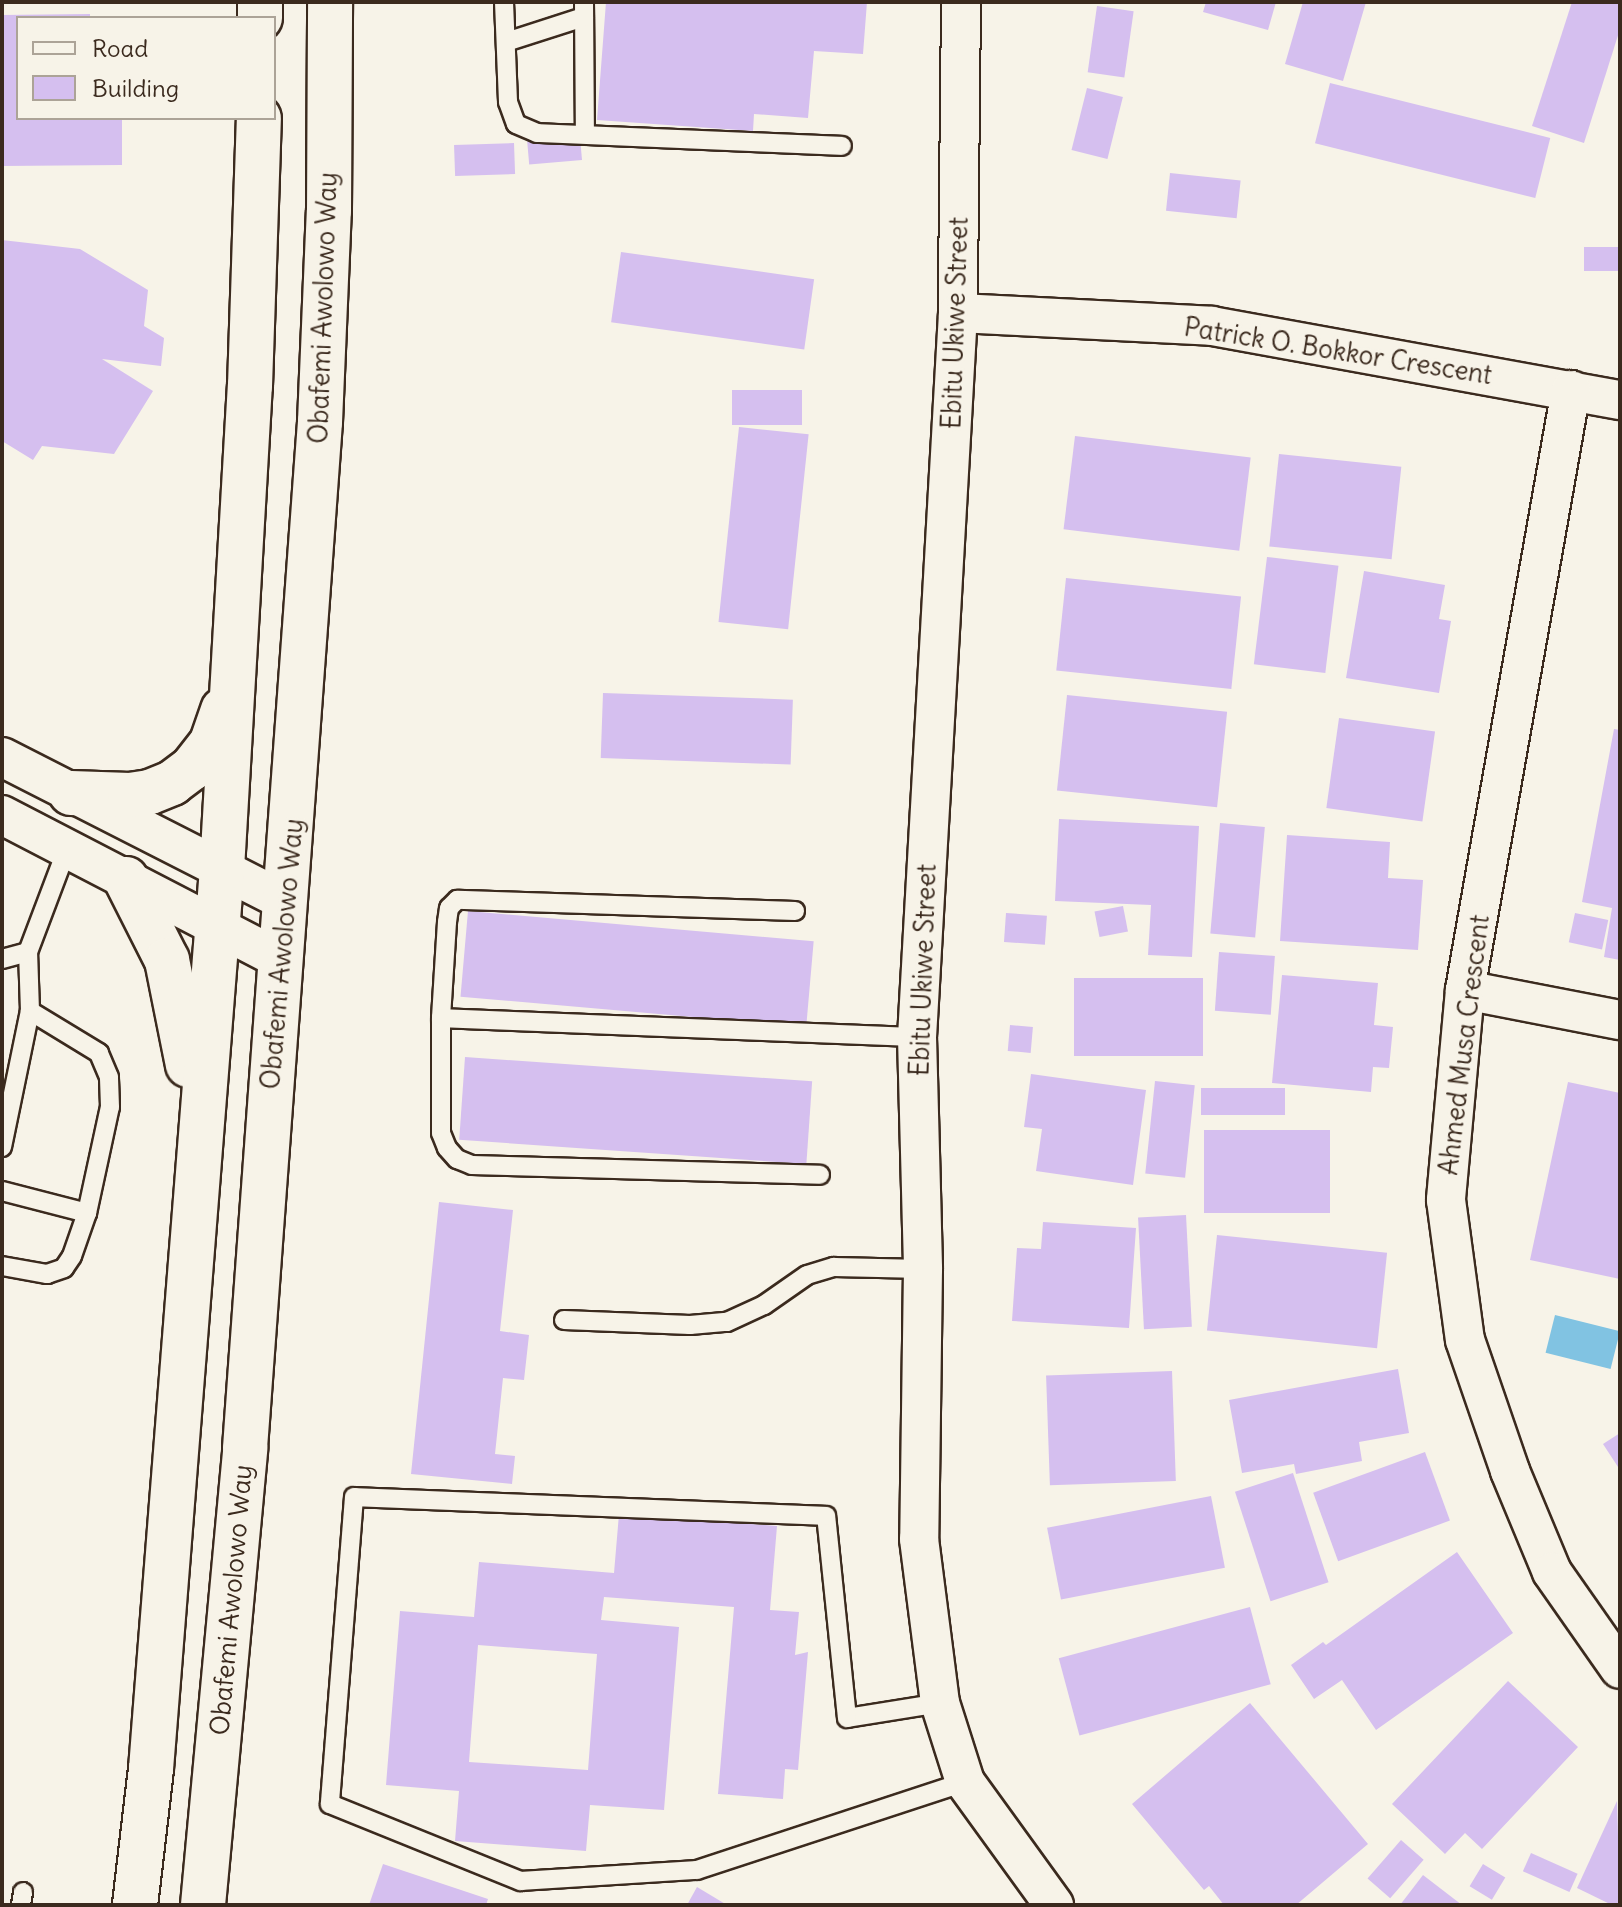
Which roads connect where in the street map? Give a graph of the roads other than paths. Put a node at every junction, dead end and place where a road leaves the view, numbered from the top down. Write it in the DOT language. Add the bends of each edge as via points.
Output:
graph roads {
  1 [pos="330,2"];
  2 [pos="504,2"];
  3 [pos="961,2"];
  4 [pos="584,10"];
  5 [pos="506,42"];
  6 [pos="259,120"];
  7 [pos="585,134"];
  8 [pos="842,146"];
  9 [pos="958,313"];
  10 [pos="1571,390"];
  11 [pos="1620,400"];
  12 [pos="232,686"];
  13 [pos="2,757"];
  14 [pos="71,793"];
  15 [pos="2,815"];
  16 [pos="67,849"];
  17 [pos="222,869"];
  18 [pos="126,879"];
  19 [pos="287,902"];
  20 [pos="795,911"];
  21 [pos="214,928"];
  22 [pos="28,952"];
  23 [pos="2,959"];
  24 [pos="280,959"];
  25 [pos="1465,990"];
  26 [pos="30,1011"];
  27 [pos="441,1018"];
  28 [pos="1620,1020"];
  29 [pos="917,1037"];
  30 [pos="2,1147"];
  31 [pos="199,1162"];
  32 [pos="820,1175"];
  33 [pos="2,1191"];
  34 [pos="87,1213"];
  35 [pos="2,1266"];
  36 [pos="923,1269"];
  37 [pos="564,1320"];
  38 [pos="1620,1669"];
  39 [pos="940,1703"];
  40 [pos="965,1782"];
  41 [pos="135,1905"];
  42 [pos="203,1905"];
  43 [pos="1054,1905"];
  1 -- 19 [label="main road, Obafemi Awolowo Way" via="320,422"];
  2 -- 5 [label="lane"];
  3 -- 9 [label="street, Ebitu Ukiwe Street"];
  4 -- 5 [label="lane"];
  4 -- 7 [label="lane"];
  5 -- 7 [label="lane" via="506,93 516,124 537,133"];
  6 -- 12 [label="main road"];
  7 -- 8 [label="lane"];
  9 -- 10 [label="street, Patrick O. Bokkor Crescent" via="1212,326"];
  9 -- 29 [label="street, Ebitu Ukiwe Street"];
  10 -- 11 [label="street, Patrick O. Bokkor Crescent"];
  10 -- 25 [label="street, Ahmed Musa Crescent"];
  12 -- 14 [label="main road" via="212,742 172,783 130,795"];
  12 -- 17 [label="main road"];
  13 -- 14 [label="street"];
  14 -- 17 [label="street"];
  15 -- 16 [label="street"];
  16 -- 18 [label="street"];
  16 -- 22 [label="lane"];
  17 -- 19 [label="street"];
  17 -- 21 [label="main road"];
  18 -- 21 [label="street"];
  18 -- 31 [label="main road" via="167,960 184,1032"];
  19 -- 24 [label="main road, Obafemi Awolowo Way"];
  20 -- 27 [label="lane" via="457,900 447,922"];
  21 -- 24 [label="street"];
  21 -- 31 [label="main road"];
  22 -- 23 [label="lane"];
  22 -- 26 [label="lane"];
  24 -- 42 [label="main road, Obafemi Awolowo Way" via="245,1448"];
  25 -- 28 [label="street"];
  25 -- 38 [label="street, Ahmed Musa Crescent" via="1446,1200 1465,1340 1552,1572"];
  26 -- 30 [label="lane"];
  26 -- 34 [label="lane" via="99,1053 109,1077 110,1107"];
  27 -- 29 [label="lane"];
  27 -- 32 [label="lane" via="441,1133 457,1159 472,1165"];
  29 -- 36 [label="street, Ebitu Ukiwe Street"];
  31 -- 41 [label="main road" via="151,1769"];
  33 -- 34 [label="lane"];
  34 -- 35 [label="lane" via="64,1268 47,1274"];
  36 -- 37 [label="lane" via="834,1267 807,1275 764,1305 727,1322"];
  36 -- 39 [label="street, Ebitu Ukiwe Street" via="919,1539"];
  39 -- 40 [label="street, Ebitu Ukiwe Street"];
  39 -- 40 [label="lane" via="847,1718 826,1516 354,1497 330,1804 521,1881 697,1870"];
  40 -- 43 [label="street, Ebitu Ukiwe Street"];
}
